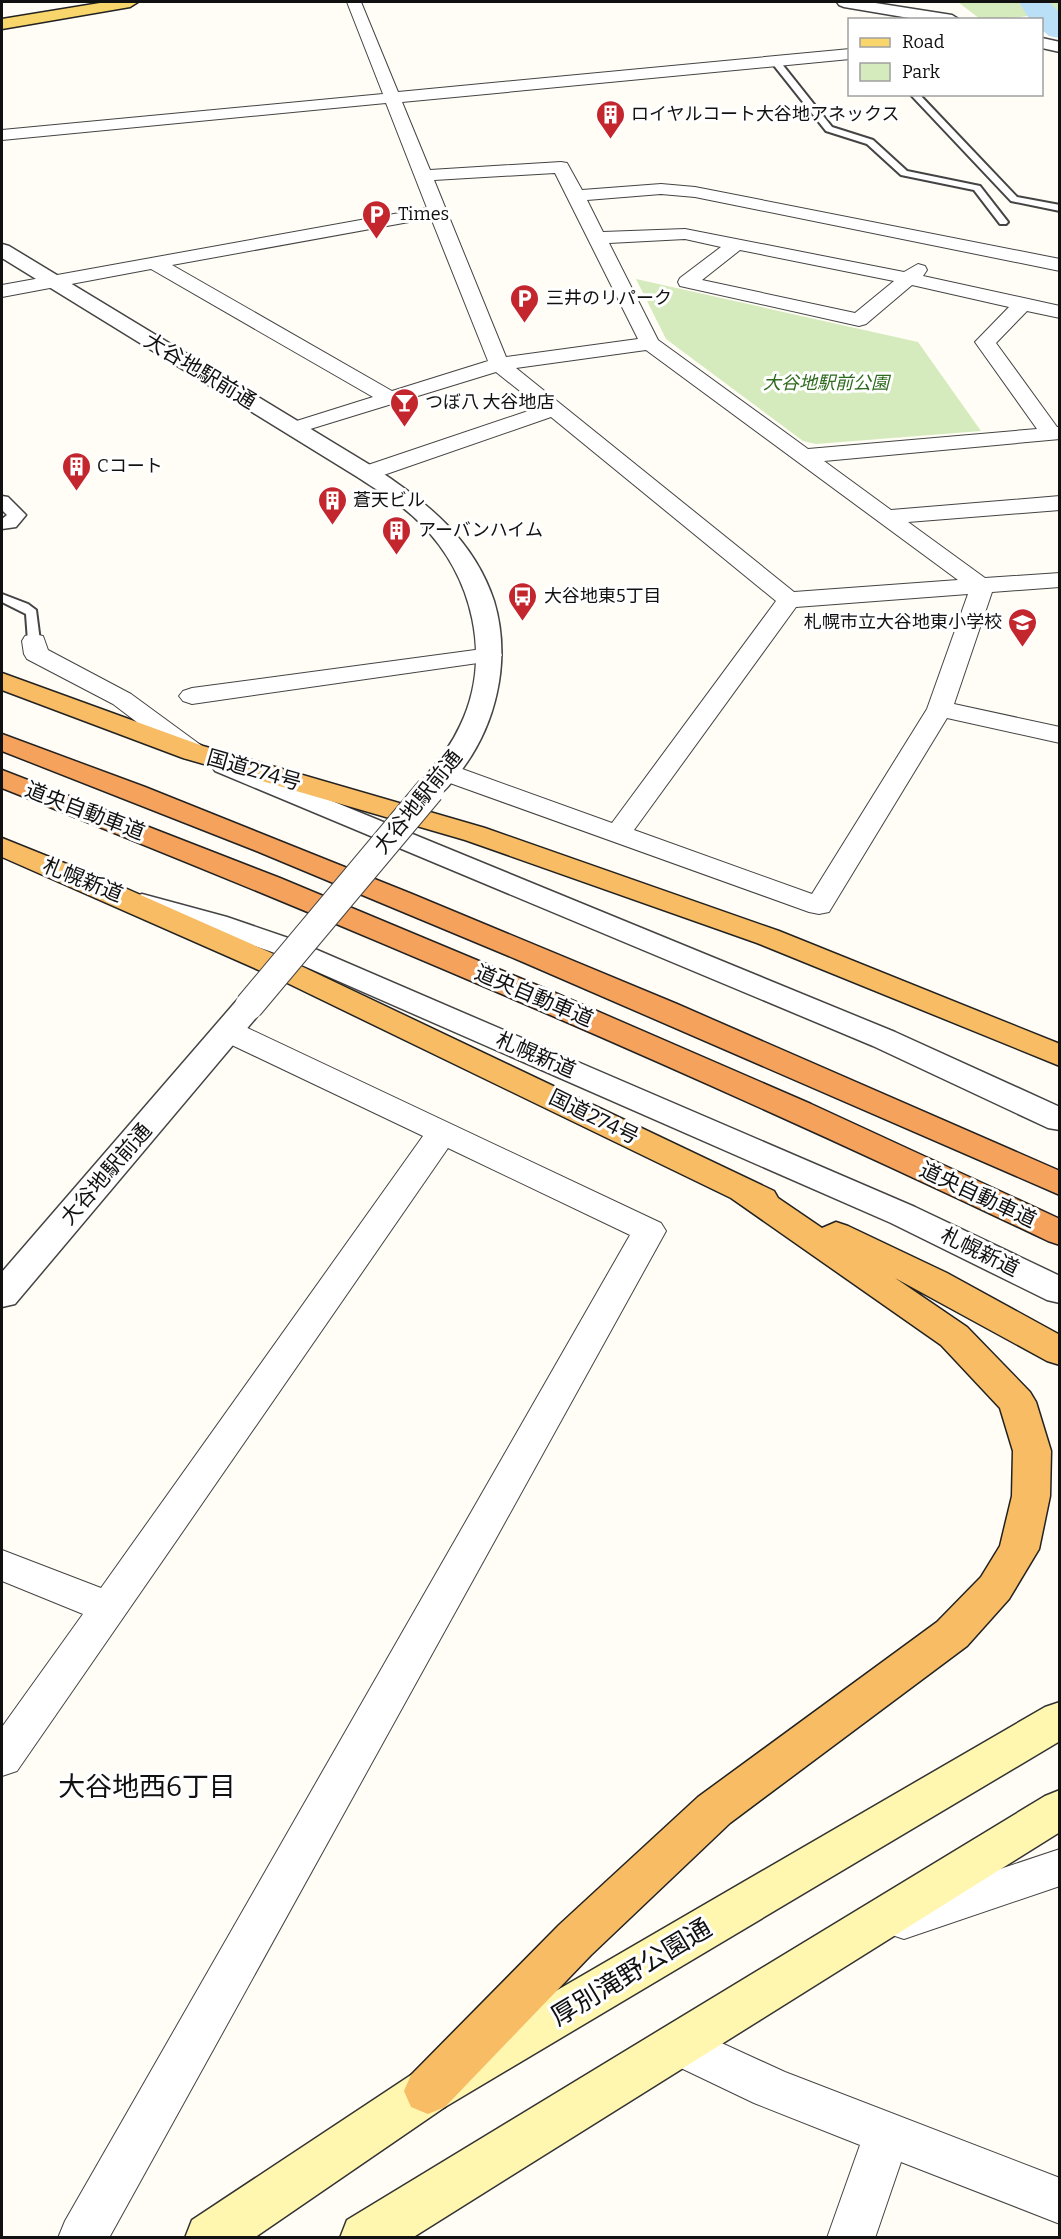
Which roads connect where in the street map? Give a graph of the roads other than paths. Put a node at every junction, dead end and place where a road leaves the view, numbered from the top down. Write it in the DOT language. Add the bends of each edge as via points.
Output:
graph roads {
  1 [pos="49,2"];
  2 [pos="130,2"];
  3 [pos="354,2"];
  4 [pos="844,2"];
  5 [pos="2,12"];
  6 [pos="940,18"];
  7 [pos="2,24"];
  8 [pos="848,54"];
  9 [pos="775,61"];
  10 [pos="389,89"];
  11 [pos="916,96"];
  12 [pos="2,135"];
  13 [pos="425,175"];
  14 [pos="577,196"];
  15 [pos="1059,208"];
  16 [pos="438,211"];
  17 [pos="1003,222"];
  18 [pos="598,238"];
  19 [pos="954,243"];
  20 [pos="735,245"];
  21 [pos="2,250"];
  22 [pos="153,262"];
  23 [pos="1059,265"];
  24 [pos="907,278"];
  25 [pos="51,282"];
  26 [pos="2,291"];
  27 [pos="1023,304"];
  28 [pos="1059,312"];
  29 [pos="650,343"];
  30 [pos="499,364"];
  31 [pos="390,398"];
  32 [pos="555,409"];
  33 [pos="294,428"];
  34 [pos="1055,433"];
  35 [pos="804,456"];
  36 [pos="367,473"];
  37 [pos="2,501"];
  38 [pos="1059,503"];
  39 [pos="885,517"];
  40 [pos="2,524"];
  41 [pos="1059,580"];
  42 [pos="982,587"];
  43 [pos="2,598"];
  44 [pos="789,600"];
  45 [pos="34,641"];
  46 [pos="490,655"];
  47 [pos="2,681"];
  48 [pos="192,696"];
  49 [pos="940,709"];
  50 [pos="1059,735"];
  51 [pos="2,742"];
  52 [pos="193,752"];
  53 [pos="2,778"];
  54 [pos="438,781"];
  55 [pos="617,834"];
  56 [pos="2,847"];
  57 [pos="121,897"];
  58 [pos="239,1018"];
  59 [pos="1059,1056"];
  60 [pos="1059,1120"];
  61 [pos="444,1132"];
  62 [pos="1059,1184"];
  63 [pos="742,1189"];
  64 [pos="1059,1233"];
  65 [pos="1059,1291"];
  66 [pos="2,1296"];
  67 [pos="1059,1352"];
  68 [pos="2,1566"];
  69 [pos="107,1607"];
  70 [pos="1059,1719"];
  71 [pos="2,1760"];
  72 [pos="1059,1809"];
  73 [pos="1059,1867"];
  74 [pos="828,1952"];
  75 [pos="678,2044"];
  76 [pos="428,2091"];
  77 [pos="887,2135"];
  78 [pos="1059,2201"];
  79 [pos="82,2238"];
  80 [pos="210,2238"];
  81 [pos="365,2238"];
  82 [pos="851,2238"];
  1 -- 5 [label="main road"];
  2 -- 7 [label="main road"];
  3 -- 10 [label="street"];
  4 -- 6 [label="street"];
  8 -- 9 [label="street"];
  9 -- 10 [label="street"];
  9 -- 17 [label="lane" via="829,129 870,142 904,173 977,188"];
  10 -- 12 [label="street"];
  10 -- 13 [label="street"];
  11 -- 15 [label="lane" via="1014,200"];
  13 -- 14 [label="street" via="561,167"];
  13 -- 16 [label="street"];
  14 -- 18 [label="street"];
  14 -- 19 [label="street" via="661,189 695,192"];
  16 -- 22 [label="street"];
  16 -- 30 [label="street"];
  18 -- 20 [label="street" via="686,234"];
  18 -- 29 [label="street"];
  19 -- 23 [label="street"];
  19 -- 24 [label="street"];
  20 -- 24 [label="street"];
  20 -- 24 [label="street" via="687,282 859,320"];
  21 -- 25 [label="street, 大谷地駅前通"];
  22 -- 25 [label="street"];
  22 -- 31 [label="street"];
  24 -- 27 [label="street"];
  25 -- 26 [label="street"];
  25 -- 33 [label="street, 大谷地駅前通"];
  27 -- 28 [label="street"];
  27 -- 34 [label="street" via="985,342"];
  29 -- 30 [label="street"];
  29 -- 35 [label="street"];
  30 -- 31 [label="street"];
  30 -- 32 [label="street"];
  31 -- 33 [label="street"];
  32 -- 36 [label="street"];
  32 -- 44 [label="street"];
  33 -- 36 [label="street, 大谷地駅前通"];
  34 -- 35 [label="street"];
  35 -- 39 [label="street"];
  36 -- 46 [label="street, 大谷地駅前通" via="429,519 452,547 482,601"];
  37 -- 40 [label="street" via="17,515 10,523"];
  38 -- 39 [label="street"];
  39 -- 42 [label="street"];
  41 -- 42 [label="street"];
  42 -- 44 [label="street"];
  42 -- 49 [label="street"];
  43 -- 45 [label="lane" via="32,613"];
  44 -- 55 [label="street"];
  45 -- 52 [label="street" via="36,654 122,699"];
  46 -- 48 [label="street"];
  46 -- 54 [label="street, 大谷地駅前通" via="475,723 459,754"];
  47 -- 52 [label="highway"];
  49 -- 50 [label="street"];
  49 -- 55 [label="street" via="819,906"];
  51 -- 62 [label="highway, 道央自動車道" via="415,905 744,1043"];
  52 -- 59 [label="highway, 国道274号" via="475,834 746,929"];
  52 -- 60 [label="street" via="884,1039"];
  53 -- 64 [label="highway, 道央自動車道" via="392,935 685,1061"];
  54 -- 55 [label="street"];
  54 -- 58 [label="street, 大谷地駅前通, bridge"];
  56 -- 57 [label="highway, 札幌新道"];
  57 -- 63 [label="highway, 国道274号" via="530,1085"];
  57 -- 65 [label="street, 札幌新道" via="283,946 903,1215"];
  58 -- 61 [label="street"];
  58 -- 66 [label="street, 大谷地駅前通"];
  61 -- 69 [label="street"];
  61 -- 79 [label="street" via="648,1231"];
  63 -- 67 [label="highway, 国道274号" via="934,1282"];
  63 -- 76 [label="highway" via="954,1336 1017,1402 1032,1451 1031,1496 1019,1549 995,1588 952,1634 714,1810 575,1940"];
  68 -- 69 [label="street"];
  69 -- 71 [label="street"];
  70 -- 76 [label="main road, 厚別滝野公園通"];
  72 -- 74 [label="main road"];
  73 -- 74 [label="street" via="935,1908"];
  74 -- 75 [label="main road"];
  75 -- 77 [label="street" via="770,2088"];
  75 -- 81 [label="main road"];
  76 -- 80 [label="main road, 厚別滝野公園通"];
  77 -- 78 [label="street"];
  77 -- 82 [label="street"];
}
